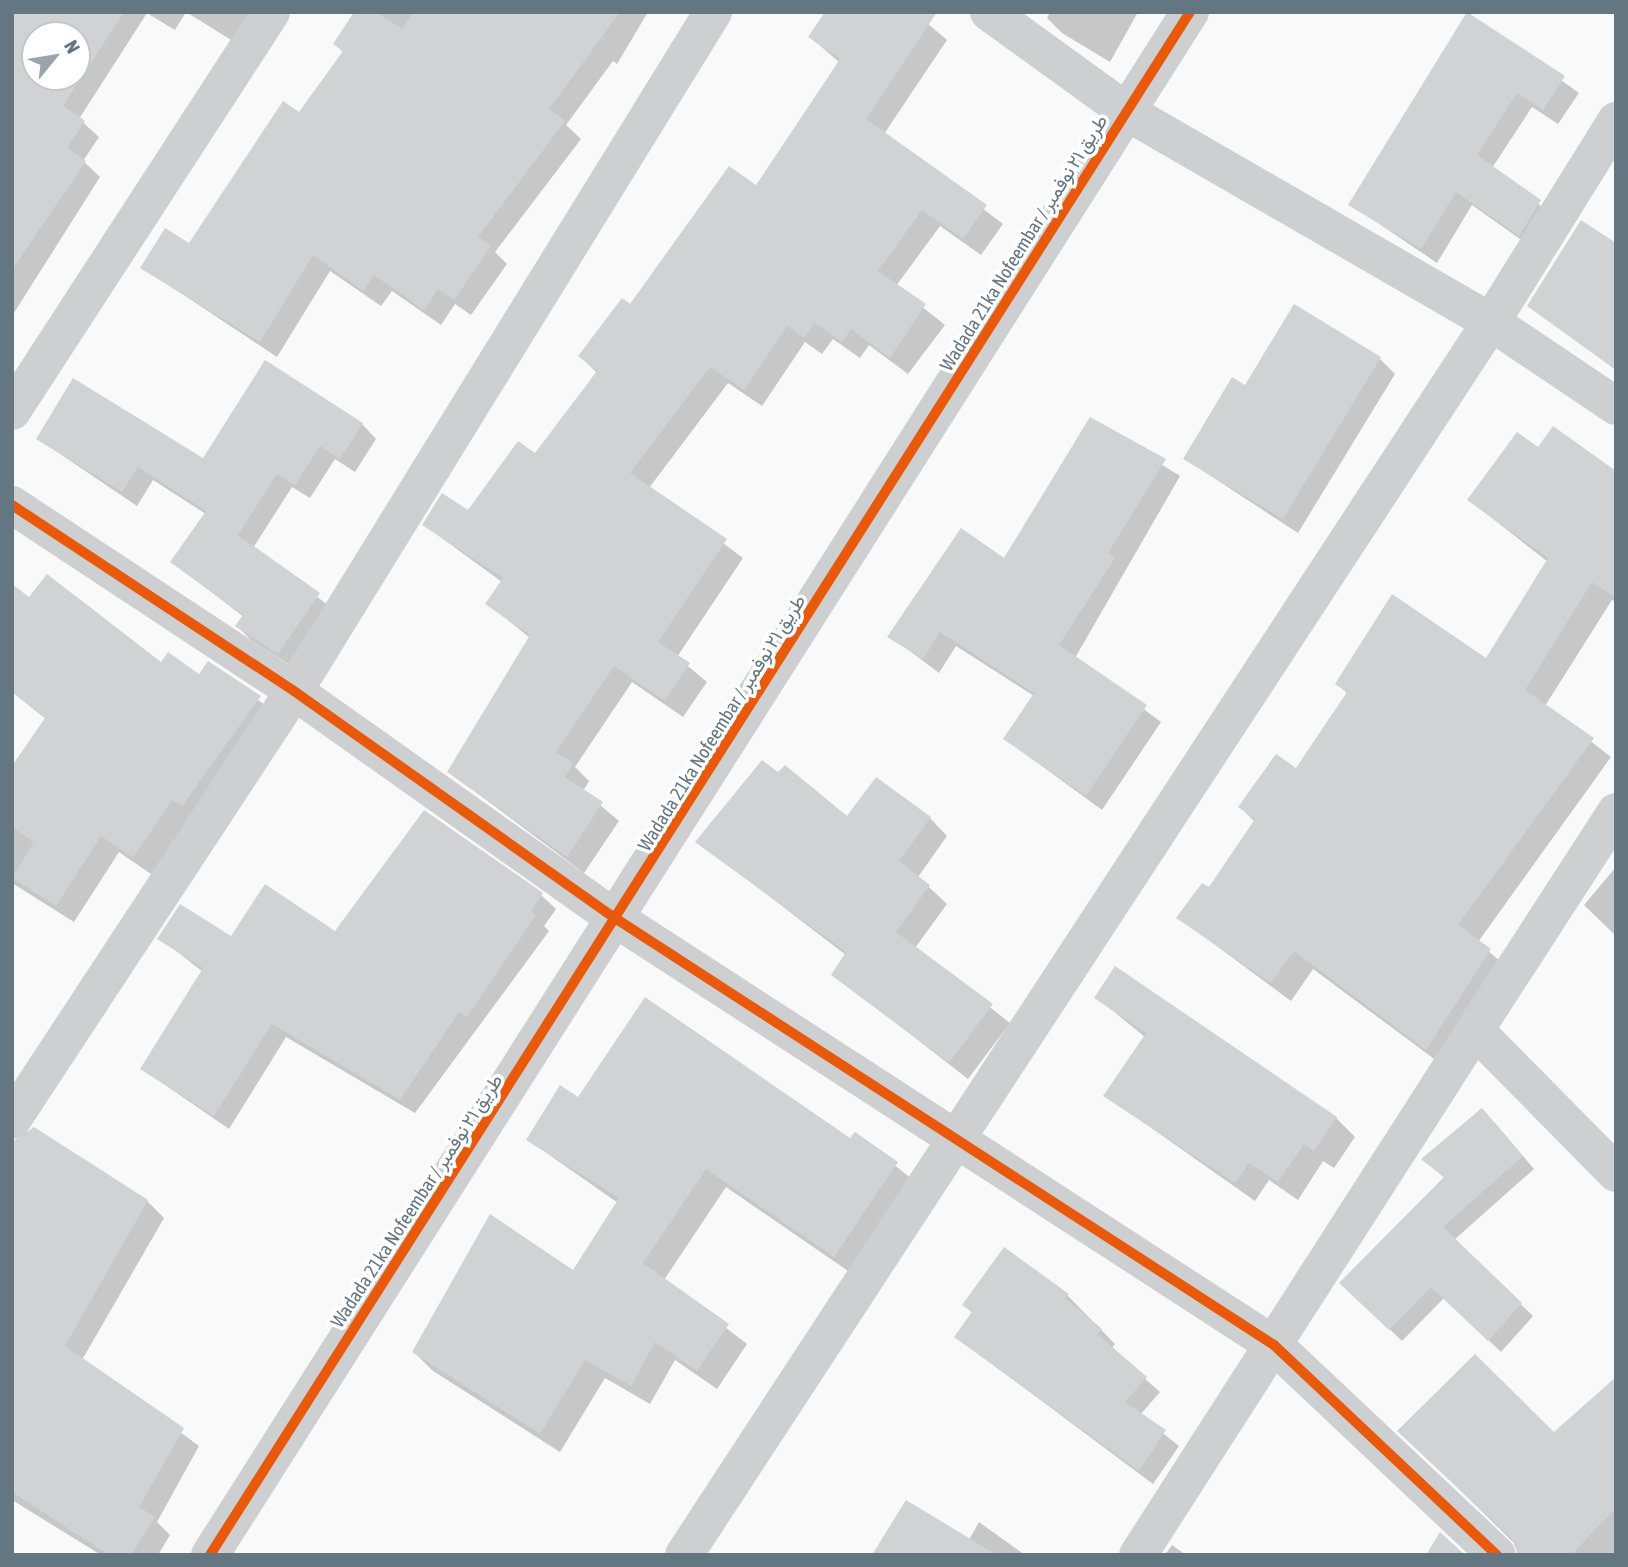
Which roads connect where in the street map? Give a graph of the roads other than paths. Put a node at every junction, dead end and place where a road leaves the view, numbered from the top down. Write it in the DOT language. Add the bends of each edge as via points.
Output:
graph roads {
  1 [pos="271,12"];
  2 [pos="713,12"];
  3 [pos="989,12"];
  4 [pos="1190,12"];
  5 [pos="1127,112"];
  6 [pos="1616,121"];
  7 [pos="1492,322"];
  8 [pos="1616,406"];
  9 [pos="12,411"];
  10 [pos="12,505"];
  11 [pos="294,691"];
  12 [pos="1616,812"];
  13 [pos="618,920"];
  14 [pos="1475,1030"];
  15 [pos="12,1120"];
  16 [pos="958,1136"];
  17 [pos="1616,1173"];
  18 [pos="1275,1345"];
  19 [pos="210,1555"];
  20 [pos="684,1555"];
  21 [pos="1138,1555"];
  22 [pos="1497,1555"];
  1 -- 9 [label="street"];
  2 -- 11 [label="street"];
  3 -- 5 [label="street"];
  4 -- 5 [label="street, Wadada 21ka Nofeembar / طريق ٢١ نوفمبر"];
  5 -- 7 [label="street"];
  5 -- 13 [label="street, Wadada 21ka Nofeembar / طريق ٢١ نوفمبر"];
  6 -- 7 [label="street"];
  7 -- 8 [label="street"];
  7 -- 16 [label="street"];
  10 -- 11 [label="street"];
  11 -- 13 [label="street"];
  11 -- 15 [label="street"];
  12 -- 14 [label="street"];
  13 -- 16 [label="street"];
  13 -- 19 [label="street, Wadada 21ka Nofeembar / طريق ٢١ نوفمبر"];
  14 -- 17 [label="street"];
  14 -- 18 [label="street"];
  16 -- 18 [label="street"];
  16 -- 20 [label="street"];
  18 -- 21 [label="street"];
  18 -- 22 [label="street"];
}
